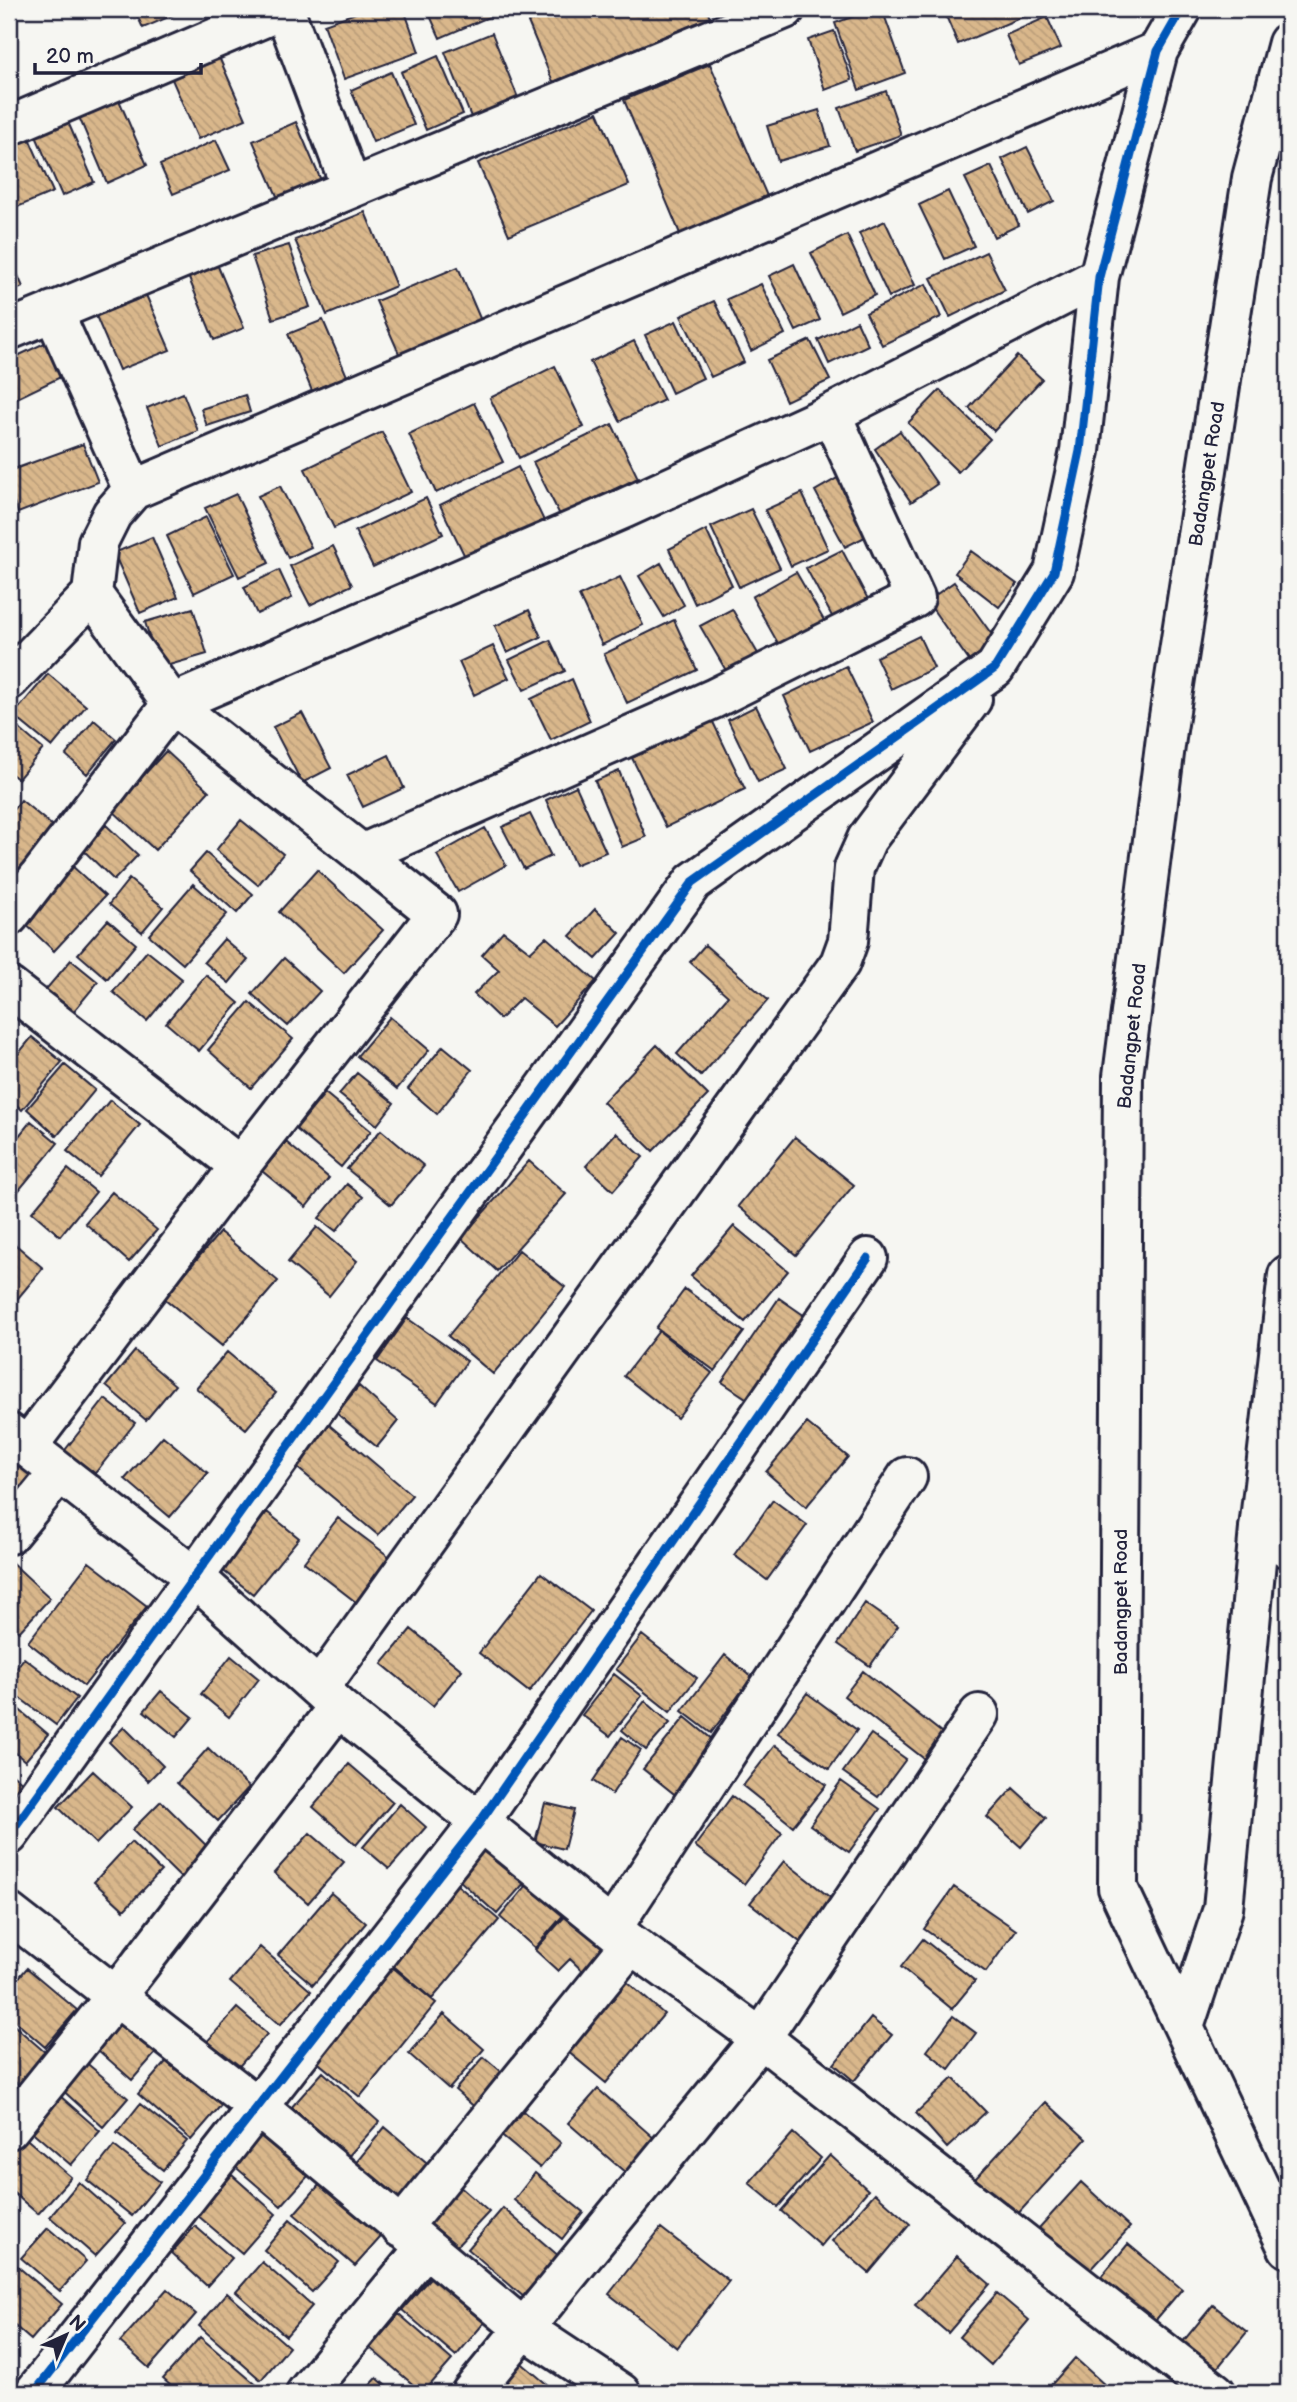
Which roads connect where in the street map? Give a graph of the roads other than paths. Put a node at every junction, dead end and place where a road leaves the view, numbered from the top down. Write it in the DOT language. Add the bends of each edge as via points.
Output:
graph roads {
  1 [pos="284,9"];
  2 [pos="785,9"];
  3 [pos="1182,9"];
  4 [pos="1288,43"];
  5 [pos="1158,51"];
  6 [pos="9,126"];
  7 [pos="351,187"];
  8 [pos="1099,276"];
  9 [pos="53,311"];
  10 [pos="9,330"];
  11 [pos="831,414"];
  12 [pos="132,490"];
  13 [pos="92,594"];
  14 [pos="995,668"];
  15 [pos="9,680"];
  16 [pos="172,704"];
  17 [pos="362,855"];
  18 [pos="9,916"];
  19 [pos="9,987"];
  20 [pos="240,1166"];
  21 [pos="868,1258"];
  22 [pos="1288,1275"];
  23 [pos="18,1440"];
  24 [pos="59,1473"];
  25 [pos="907,1477"];
  26 [pos="9,1534"];
  27 [pos="1273,1539"];
  28 [pos="193,1576"];
  29 [pos="329,1698"];
  30 [pos="979,1714"];
  31 [pos="480,1822"];
  32 [pos="9,1835"];
  33 [pos="9,1913"];
  34 [pos="622,1936"];
  35 [pos="116,1996"];
  36 [pos="1184,2027"];
  37 [pos="761,2038"];
  38 [pos="258,2107"];
  39 [pos="9,2129"];
  40 [pos="413,2238"];
  41 [pos="1288,2248"];
  42 [pos="523,2328"];
  43 [pos="29,2387"];
  44 [pos="306,2393"];
  45 [pos="471,2393"];
  46 [pos="621,2393"];
  47 [pos="1216,2393"];
  1 -- 6 [label="street"];
  1 -- 7 [label="street"];
  2 -- 7 [label="street"];
  3 -- 5 [label="street"];
  4 -- 36 [label="street, Badangpet Road" via="1252,178 1167,730 1123,1076 1118,1888"];
  5 -- 8 [label="street"];
  5 -- 12 [label="street"];
  7 -- 9 [label="street"];
  8 -- 11 [label="street"];
  8 -- 14 [label="street" via="1080,451 1054,572"];
  9 -- 10 [label="street"];
  9 -- 12 [label="street"];
  11 -- 16 [label="street"];
  11 -- 17 [label="street" via="915,598 713,699"];
  12 -- 13 [label="street" via="112,514 98,542"];
  13 -- 15 [label="street"];
  13 -- 16 [label="street"];
  14 -- 28 [label="street" via="694,882"];
  14 -- 29 [label="street" via="867,839 854,869 848,941 840,963"];
  16 -- 17 [label="street"];
  16 -- 18 [label="street"];
  17 -- 20 [label="street" via="437,914"];
  19 -- 20 [label="street"];
  20 -- 23 [label="street"];
  21 -- 31 [label="street"];
  22 -- 27 [label="street"];
  23 -- 24 [label="street"];
  24 -- 26 [label="street"];
  24 -- 28 [label="street"];
  25 -- 34 [label="street"];
  27 -- 36 [label="street" via="1223,1909"];
  28 -- 29 [label="street"];
  28 -- 32 [label="street"];
  29 -- 31 [label="street"];
  29 -- 35 [label="street"];
  30 -- 37 [label="street"];
  31 -- 34 [label="street"];
  31 -- 38 [label="street"];
  33 -- 35 [label="street"];
  34 -- 37 [label="street"];
  34 -- 40 [label="street"];
  35 -- 38 [label="street"];
  35 -- 39 [label="street"];
  36 -- 41 [label="street, Badangpet Road"];
  37 -- 42 [label="street"];
  37 -- 47 [label="street"];
  38 -- 40 [label="street"];
  38 -- 43 [label="street"];
  40 -- 42 [label="street"];
  40 -- 44 [label="street"];
  42 -- 45 [label="street"];
  42 -- 46 [label="street"];
}
